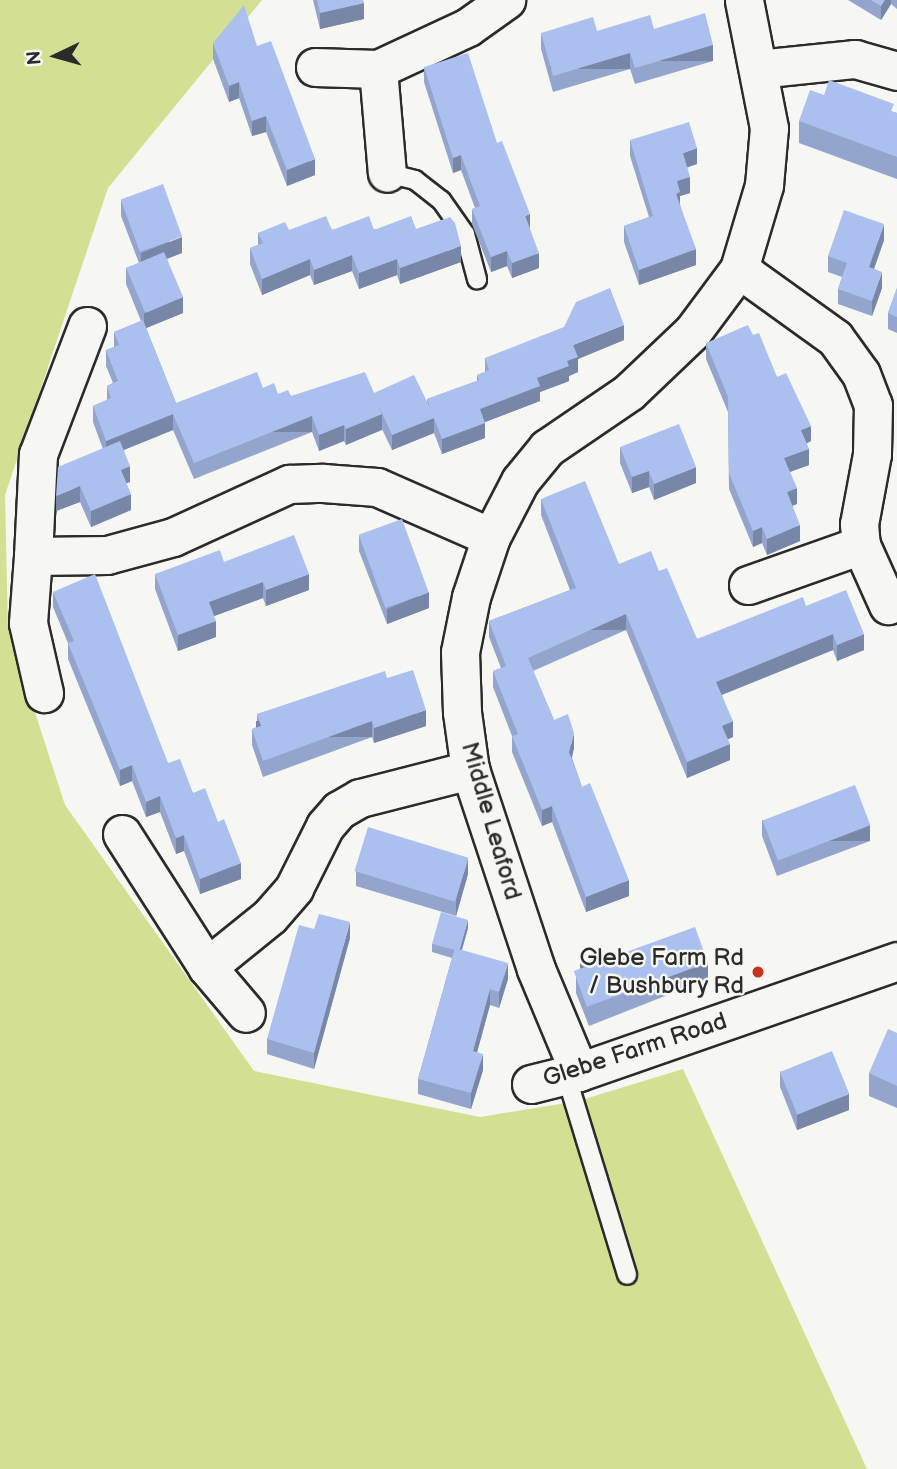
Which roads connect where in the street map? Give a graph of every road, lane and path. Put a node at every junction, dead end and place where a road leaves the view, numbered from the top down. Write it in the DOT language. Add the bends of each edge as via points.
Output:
graph roads {
  1 [pos="506,0"];
  2 [pos="744,0"];
  3 [pos="315,67"];
  4 [pos="758,68"];
  5 [pos="378,69"];
  6 [pos="897,71"];
  7 [pos="387,173"];
  8 [pos="739,269"];
  9 [pos="477,279"];
  10 [pos="87,326"];
  11 [pos="885,403"];
  12 [pos="491,537"];
  13 [pos="861,545"];
  14 [pos="33,556"];
  15 [pos="748,584"];
  16 [pos="888,605"];
  17 [pos="44,693"];
  18 [pos="470,770"];
  19 [pos="122,834"];
  20 [pos="897,961"];
  21 [pos="207,967"];
  22 [pos="246,1013"];
  23 [pos="559,1077"];
  24 [pos="627,1275"];
  1 -- 5 [label="street" via="468,27"];
  2 -- 4 [label="street, Middle Leaford"];
  3 -- 5 [label="street"];
  4 -- 6 [label="street" via="855,59"];
  4 -- 8 [label="street, Middle Leaford" via="769,128 764,185"];
  5 -- 7 [label="street"];
  7 -- 9 [label="lane" via="415,180 441,200 465,233"];
  8 -- 11 [label="street" via="835,338"];
  8 -- 12 [label="street, Middle Leaford" via="693,331 629,392 547,448 520,481"];
  10 -- 14 [label="street" via="38,454"];
  11 -- 13 [label="street" via="859,524"];
  12 -- 14 [label="street" via="377,487 289,484 173,537 107,555"];
  12 -- 18 [label="street, Middle Leaford" via="471,597 460,652"];
  13 -- 15 [label="street"];
  13 -- 16 [label="street"];
  14 -- 17 [label="street" via="28,623"];
  18 -- 21 [label="street" via="360,798 339,810 325,826 294,888 270,916"];
  18 -- 23 [label="street, Middle Leaford" via="536,969"];
  19 -- 21 [label="street"];
  20 -- 23 [label="street, Glebe Farm Road"];
  21 -- 22 [label="street"];
  23 -- 24 [label="lane"];
}
